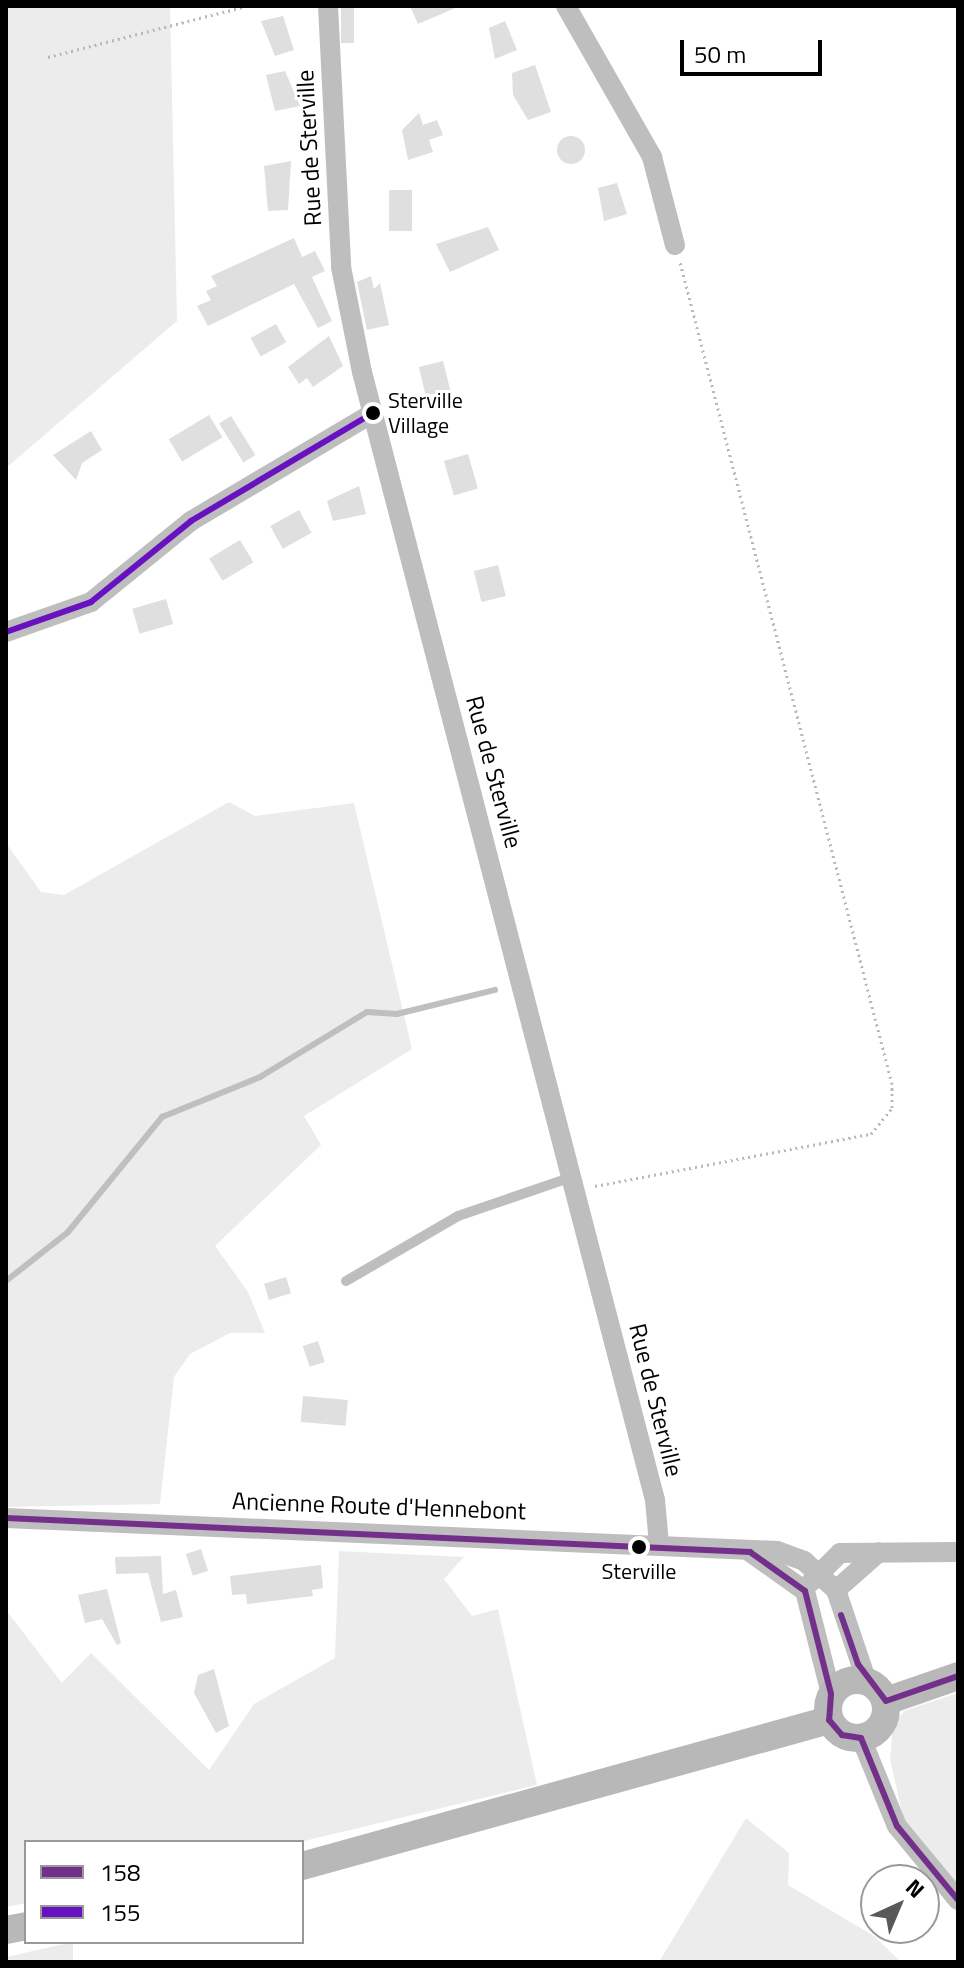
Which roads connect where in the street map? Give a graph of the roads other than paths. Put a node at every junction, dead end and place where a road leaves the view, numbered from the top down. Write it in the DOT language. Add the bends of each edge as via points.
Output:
graph roads {
  1 [pos="328,6"];
  2 [pos="566,6"];
  3 [pos="675,245"];
  4 [pos="373,413"];
  5 [pos="6,632"];
  6 [pos="574,1185"];
  7 [pos="346,1281"];
  8 [pos="6,1518"];
  9 [pos="659,1544"];
  10 [pos="750,1552"];
  11 [pos="879,1552"];
  12 [pos="958,1552"];
  13 [pos="818,1571"];
  14 [pos="836,1590"];
  15 [pos="805,1591"];
  16 [pos="958,1676"];
  17 [pos="877,1691"];
  18 [pos="830,1707"];
  19 [pos="861,1738"];
  20 [pos="304,1865"];
  21 [pos="958,1900"];
  1 -- 4 [label="street, Rue de Sterville" via="341,267"];
  2 -- 3 [label="street" via="652,157"];
  4 -- 5 [label="street" via="191,521 91,602"];
  4 -- 6 [label="street, Rue de Sterville"];
  6 -- 7 [label="lane" via="458,1216"];
  6 -- 9 [label="street, Rue de Sterville" via="655,1500"];
  8 -- 9 [label="street, Ancienne Route d'Hennebont"];
  9 -- 10 [label="street, Ancienne Route d'Hennebont"];
  10 -- 13 [label="street, Ancienne Route d'Hennebont" via="777,1551"];
  10 -- 15 [label="street"];
  11 -- 12 [label="street"];
  11 -- 13 [label="street" via="840,1553"];
  11 -- 14 [label="street"];
  13 -- 14 [label="street"];
  13 -- 15 [label="street"];
  14 -- 17 [label="street"];
  15 -- 18 [label="street"];
  16 -- 17 [label="main road"];
  17 -- 18 [label="main road" via="848,1681"];
  17 -- 19 [label="main road" via="878,1730"];
  18 -- 19 [label="main road" via="842,1735"];
  18 -- 20 [label="main road"];
  19 -- 21 [label="street" via="897,1826"];
}
